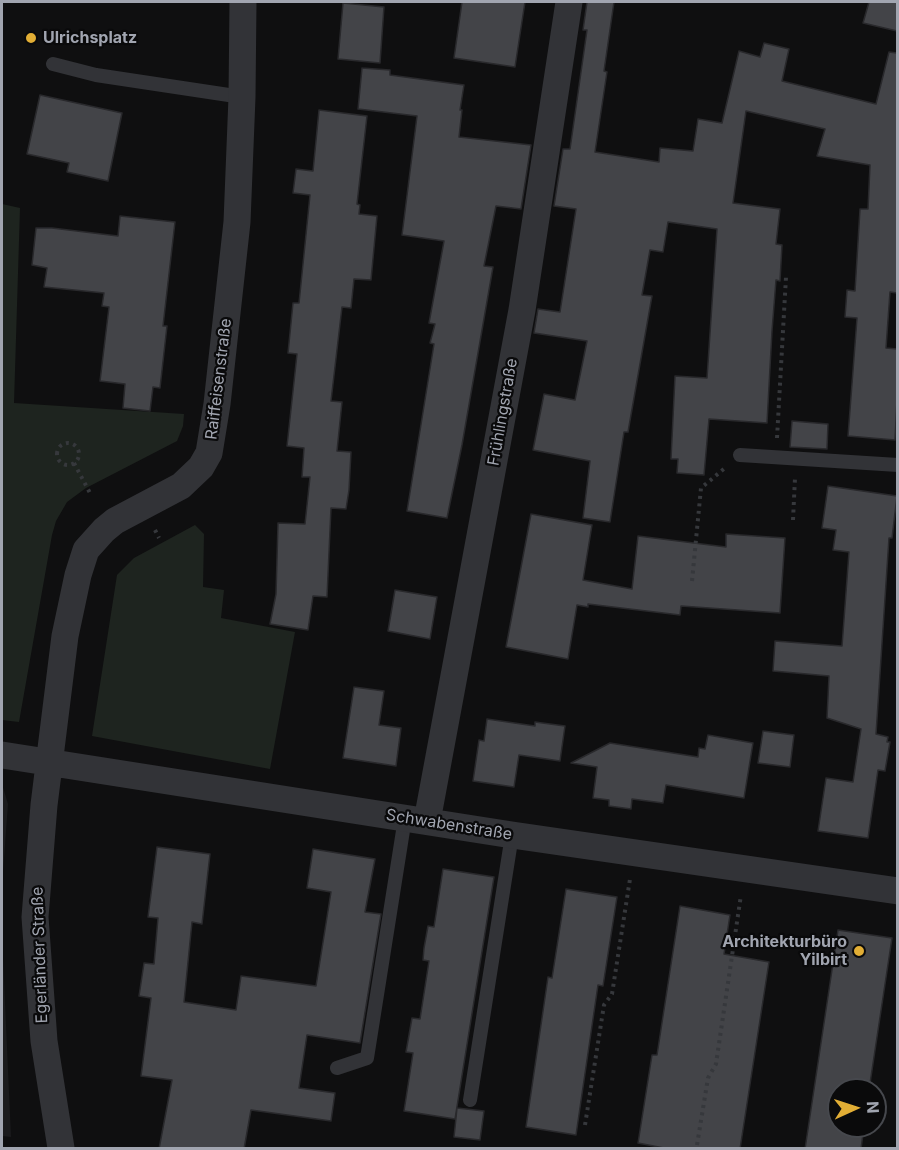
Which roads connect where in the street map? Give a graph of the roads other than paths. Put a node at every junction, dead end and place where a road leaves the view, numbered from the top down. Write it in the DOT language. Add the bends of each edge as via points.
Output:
graph roads {
  1 [pos="243,2"];
  2 [pos="569,2"];
  3 [pos="53,64"];
  4 [pos="242,97"];
  5 [pos="740,455"];
  6 [pos="897,465"];
  7 [pos="2,754"];
  8 [pos="49,762"];
  9 [pos="416,820"];
  10 [pos="512,834"];
  11 [pos="897,884"];
  12 [pos="337,1068"];
  13 [pos="470,1100"];
  14 [pos="61,1149"];
  1 -- 4 [label="street, Raiffeisenstraße"];
  2 -- 9 [label="street, Frühlingstraße" via="522,310"];
  3 -- 4 [label="lane" via="96,75"];
  4 -- 8 [label="street, Raiffeisenstraße" via="237,222 209,453 181,486 115,521 86,550 65,636"];
  5 -- 6 [label="lane"];
  7 -- 8 [label="street, Schwabenstraße"];
  8 -- 9 [label="street, Schwabenstraße"];
  8 -- 14 [label="street, Egerländer Straße" via="35,916 44,1041"];
  9 -- 10 [label="street, Schwabenstraße"];
  9 -- 12 [label="lane" via="367,1058"];
  10 -- 11 [label="street, Schwabenstraße" via="745,869"];
  10 -- 13 [label="lane"];
}
